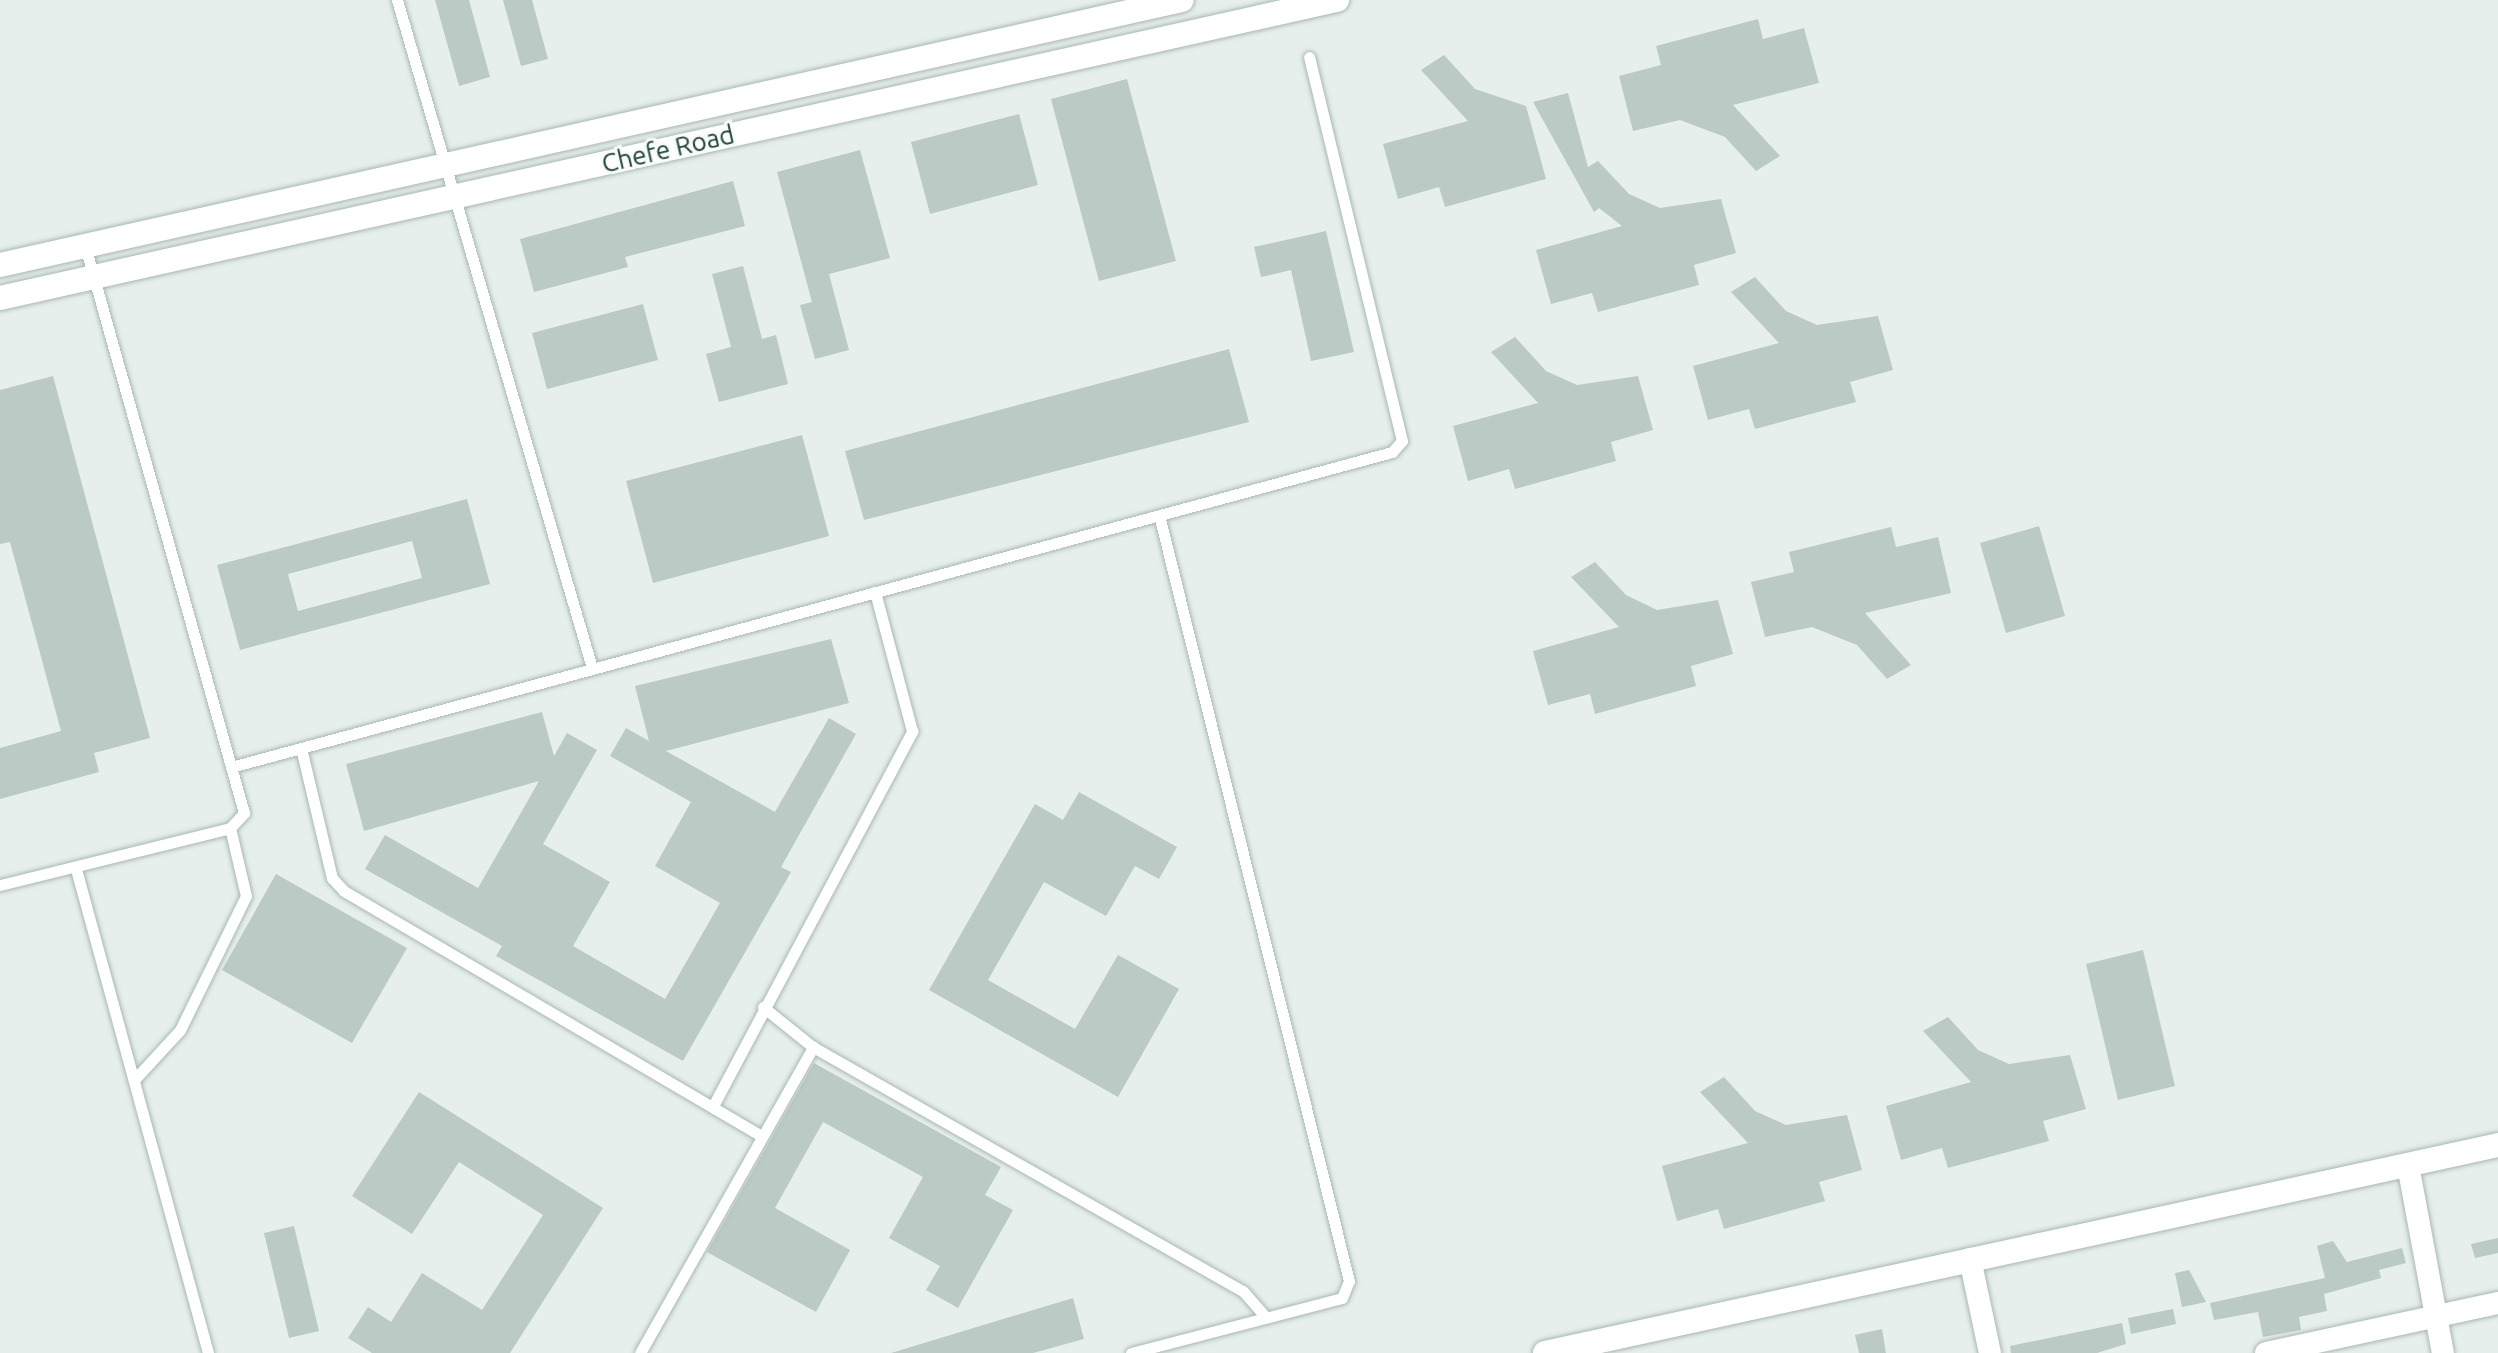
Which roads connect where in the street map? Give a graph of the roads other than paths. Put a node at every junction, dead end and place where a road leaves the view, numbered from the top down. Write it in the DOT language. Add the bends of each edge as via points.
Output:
graph roads {
  1 [pos="397,0"];
  2 [pos="1182,0"];
  3 [pos="1337,0"];
  4 [pos="1309,57"];
  5 [pos="440,167"];
  6 [pos="450,198"];
  7 [pos="85,246"];
  8 [pos="0,265"];
  9 [pos="93,277"];
  10 [pos="0,298"];
  11 [pos="1159,515"];
  12 [pos="875,592"];
  13 [pos="592,668"];
  14 [pos="301,748"];
  15 [pos="231,767"];
  16 [pos="230,828"];
  17 [pos="76,869"];
  18 [pos="0,885"];
  19 [pos="763,1007"];
  20 [pos="813,1047"];
  21 [pos="134,1080"];
  22 [pos="713,1106"];
  23 [pos="759,1134"];
  24 [pos="2498,1145"];
  25 [pos="2408,1165"];
  26 [pos="1970,1259"];
  27 [pos="2498,1303"];
  28 [pos="1266,1317"];
  29 [pos="2434,1318"];
  30 [pos="208,1353"];
  31 [pos="640,1353"];
  32 [pos="1131,1353"];
  33 [pos="1545,1353"];
  34 [pos="1990,1353"];
  35 [pos="2266,1353"];
  36 [pos="2443,1353"];
  1 -- 5 [label="lane"];
  2 -- 5 [label="street, Chefe Road"];
  3 -- 6 [label="street, Chefe Road"];
  4 -- 11 [label="lane" via="1402,441 1392,452"];
  5 -- 6 [label="lane"];
  5 -- 7 [label="street, Chefe Road"];
  6 -- 9 [label="street, Chefe Road"];
  6 -- 13 [label="lane"];
  7 -- 8 [label="street, Chefe Road"];
  7 -- 9 [label="lane"];
  9 -- 10 [label="street, Chefe Road"];
  9 -- 15 [label="lane"];
  11 -- 12 [label="lane"];
  11 -- 28 [label="lane" via="1349,1262 1342,1298"];
  12 -- 13 [label="lane"];
  12 -- 19 [label="lane" via="912,731"];
  13 -- 14 [label="lane"];
  14 -- 15 [label="lane"];
  14 -- 22 [label="lane" via="332,878 344,891"];
  15 -- 16 [label="lane" via="244,813"];
  16 -- 17 [label="lane"];
  16 -- 21 [label="lane" via="246,896 180,1030"];
  17 -- 18 [label="lane"];
  17 -- 21 [label="lane"];
  19 -- 20 [label="lane"];
  19 -- 22 [label="lane"];
  20 -- 23 [label="lane"];
  20 -- 28 [label="lane" via="1243,1291"];
  21 -- 30 [label="lane"];
  22 -- 23 [label="lane"];
  23 -- 31 [label="lane"];
  24 -- 25 [label="street"];
  25 -- 26 [label="street"];
  25 -- 29 [label="street"];
  26 -- 33 [label="street"];
  26 -- 34 [label="street"];
  27 -- 29 [label="street"];
  28 -- 32 [label="lane"];
  29 -- 35 [label="street"];
  29 -- 36 [label="street"];
}
